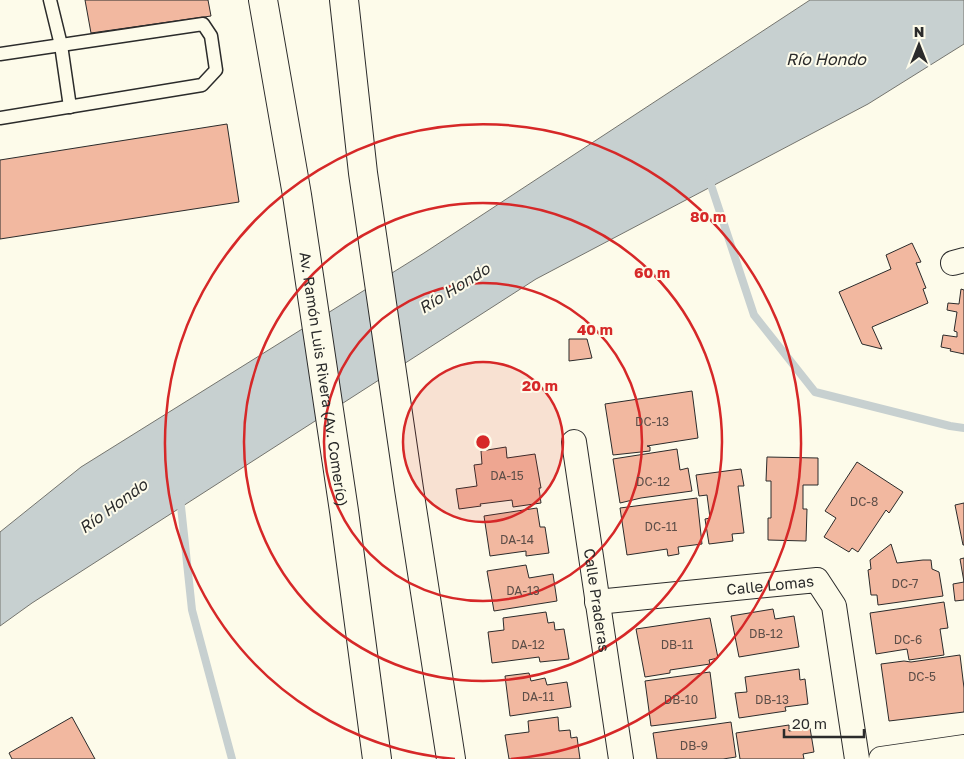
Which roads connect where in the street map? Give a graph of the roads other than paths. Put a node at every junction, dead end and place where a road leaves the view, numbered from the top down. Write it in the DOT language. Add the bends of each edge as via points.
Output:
graph roads {
  1 [pos="50,0"];
  2 [pos="263,0"];
  3 [pos="344,0"];
  4 [pos="61,45"];
  5 [pos="0,54"];
  6 [pos="70,107"];
  7 [pos="0,118"];
  8 [pos="574,442"];
  9 [pos="597,602"];
  10 [pos="964,747"];
  11 [pos="377,759"];
  12 [pos="451,759"];
  13 [pos="621,759"];
  14 [pos="857,759"];
  15 [pos="881,759"];
  1 -- 4 [label="lane"];
  2 -- 11 [label="main road, Av. Ramón Luis Rivera (Av. Comerío)" via="297,195"];
  3 -- 12 [label="main road" via="363,173"];
  4 -- 5 [label="lane"];
  4 -- 6 [label="lane"];
  4 -- 6 [label="lane" via="203,24 211,36 216,70 202,85"];
  6 -- 7 [label="lane"];
  8 -- 9 [label="street, Calle Praderas"];
  9 -- 13 [label="street, Calle Praderas"];
  9 -- 14 [label="street, Calle Lomas" via="817,580 834,606"];
  10 -- 15 [label="street"];
}
